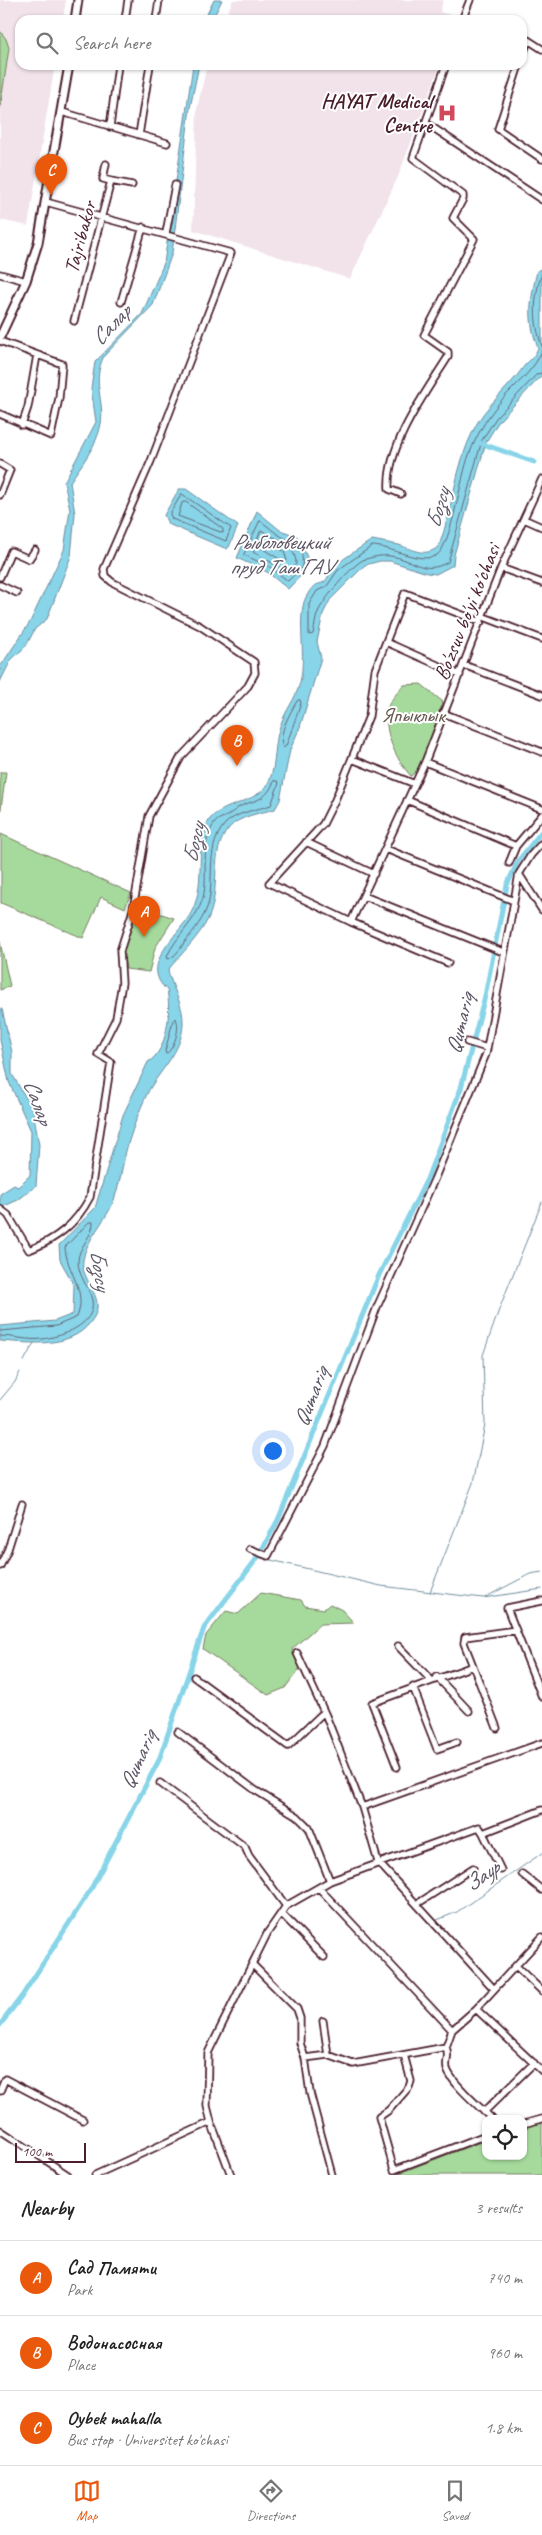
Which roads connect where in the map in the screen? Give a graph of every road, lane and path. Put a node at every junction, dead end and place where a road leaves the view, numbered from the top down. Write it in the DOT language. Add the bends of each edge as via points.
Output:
graph roads {
  1 [pos="78,0"];
  2 [pos="128,0"];
  3 [pos="159,0"];
  4 [pos="470,0"];
  5 [pos="76,15"];
  6 [pos="126,15"];
  7 [pos="157,15"];
  8 [pos="464,15"];
  9 [pos="527,43"];
  10 [pos="542,49"];
  11 [pos="68,70"];
  12 [pos="117,70"];
  13 [pos="149,70"];
  14 [pos="444,70"];
  15 [pos="517,70"];
  16 [pos="62,112"];
  17 [pos="426,123"];
  18 [pos="110,127"];
  19 [pos="139,135"];
  20 [pos="167,143"];
  21 [pos="542,159"];
  22 [pos="106,164"];
  23 [pos="111,181"];
  24 [pos="175,185"];
  25 [pos="132,186"];
  26 [pos="542,200"];
  27 [pos="46,202"];
  28 [pos="102,216"];
  29 [pos="143,227"];
  30 [pos="166,233"];
  31 [pos="0,274"];
  32 [pos="26,281"];
  33 [pos="121,302"];
  34 [pos="74,320"];
  35 [pos="0,339"];
  36 [pos="36,355"];
  37 [pos="0,414"];
  38 [pos="22,425"];
  39 [pos="0,464"];
  40 [pos="542,480"];
  41 [pos="401,494"];
  42 [pos="0,495"];
  43 [pos="524,520"];
  44 [pos="542,527"];
  45 [pos="35,550"];
  46 [pos="502,568"];
  47 [pos="0,577"];
  48 [pos="542,583"];
  49 [pos="0,584"];
  50 [pos="16,593"];
  51 [pos="482,620"];
  52 [pos="542,639"];
  53 [pos="386,642"];
  54 [pos="464,665"];
  55 [pos="460,675"];
  56 [pos="542,695"];
  57 [pos="443,714"];
  58 [pos="542,752"];
  59 [pos="352,759"];
  60 [pos="425,762"];
  61 [pos="414,784"];
  62 [pos="407,800"];
  63 [pos="542,809"];
  64 [pos="542,814"];
  65 [pos="306,842"];
  66 [pos="542,843"];
  67 [pos="516,846"];
  68 [pos="386,849"];
  69 [pos="509,863"];
  70 [pos="374,874"];
  71 [pos="519,874"];
  72 [pos="364,896"];
  73 [pos="512,900"];
  74 [pos="542,910"];
  75 [pos="351,922"];
  76 [pos="501,952"];
  77 [pos="448,963"];
  78 [pos="467,1042"];
  79 [pos="484,1047"];
  80 [pos="1,1210"];
  81 [pos="22,1504"];
  82 [pos="250,1550"];
  83 [pos="0,1566"];
  84 [pos="542,1601"];
  85 [pos="516,1630"];
  86 [pos="398,1646"];
  87 [pos="298,1653"];
  88 [pos="473,1666"];
  89 [pos="194,1677"];
  90 [pos="434,1679"];
  91 [pos="413,1687"];
  92 [pos="542,1697"];
  93 [pos="469,1711"];
  94 [pos="324,1712"];
  95 [pos="497,1728"];
  96 [pos="178,1732"];
  97 [pos="457,1742"];
  98 [pos="542,1743"];
  99 [pos="397,1767"];
  100 [pos="160,1783"];
  101 [pos="362,1808"];
  102 [pos="542,1810"];
  103 [pos="484,1832"];
  104 [pos="378,1862"];
  105 [pos="473,1868"];
  106 [pos="501,1870"];
  107 [pos="522,1874"];
  108 [pos="330,1880"];
  109 [pos="319,1888"];
  110 [pos="542,1890"];
  111 [pos="417,1904"];
  112 [pos="286,1906"];
  113 [pos="281,1913"];
  114 [pos="542,1938"];
  115 [pos="324,1958"];
  116 [pos="254,1964"];
  117 [pos="516,1966"];
  118 [pos="494,1989"];
  119 [pos="542,1991"];
  120 [pos="476,2009"];
  121 [pos="323,2021"];
  122 [pos="452,2030"];
  123 [pos="446,2047"];
  124 [pos="328,2055"];
  125 [pos="404,2055"];
  126 [pos="305,2058"];
  127 [pos="534,2063"];
  128 [pos="542,2071"];
  129 [pos="0,2091"];
  130 [pos="484,2112"];
  131 [pos="487,2115"];
  132 [pos="542,2119"];
  133 [pos="83,2120"];
  134 [pos="211,2122"];
  135 [pos="527,2123"];
  136 [pos="0,2130"];
  137 [pos="482,2137"];
  138 [pos="395,2172"];
  139 [pos="68,2175"];
  140 [pos="95,2175"];
  141 [pos="231,2175"];
  142 [pos="332,2175"];
  1 -- 5 [label="main road"];
  2 -- 6 [label="street"];
  3 -- 7 [label="street"];
  4 -- 8 [label="street"];
  9 -- 10 [label="street" via="528,40"];
  11 -- 16 [label="main road"];
  12 -- 18 [label="street"];
  13 -- 19 [label="street"];
  14 -- 17 [label="street"];
  15 -- 21 [label="street" via="498,129"];
  16 -- 18 [label="street"];
  16 -- 27 [label="main road"];
  17 -- 26 [label="street"];
  17 -- 41 [label="street" via="413,158 463,195 453,218 474,239 424,335 448,352 448,356 403,431 395,454 389,489"];
  18 -- 19 [label="street"];
  19 -- 20 [label="street"];
  22 -- 23 [label="street" via="103,179"];
  23 -- 25 [label="street, Tajribakor"];
  23 -- 28 [label="street, Tajribakor"];
  24 -- 30 [label="street"];
  27 -- 28 [label="street"];
  27 -- 32 [label="main road" via="37,248"];
  28 -- 29 [label="street"];
  28 -- 34 [label="street, Tajribakor"];
  29 -- 30 [label="street"];
  29 -- 33 [label="street"];
  30 -- 80 [label="street" via="231,253 152,461 104,569 105,576 200,626 254,662 255,673 248,686 181,757 149,816 134,910 120,951 122,983 116,1018 98,1054 111,1062 90,1197 63,1233 29,1250 8,1215"];
  31 -- 32 [label="street"];
  32 -- 35 [label="main road"];
  35 -- 36 [label="street"];
  36 -- 38 [label="street" via="28,408"];
  36 -- 38 [label="street" via="62,364 50,436"];
  37 -- 38 [label="street"];
  39 -- 42 [label="street" via="10,470"];
  40 -- 43 [label="street, Bo'zsuv bo'yi ko'chasi"];
  43 -- 44 [label="street"];
  43 -- 46 [label="street, Bo'zsuv bo'yi ko'chasi"];
  45 -- 47 [label="street" via="29,559 11,551"];
  46 -- 48 [label="street"];
  46 -- 51 [label="street, Bo'zsuv bo'yi ko'chasi"];
  49 -- 50 [label="street"];
  51 -- 52 [label="street"];
  51 -- 53 [label="street" via="405,593"];
  51 -- 54 [label="street, Bo'zsuv bo'yi ko'chasi"];
  53 -- 55 [label="street"];
  53 -- 59 [label="street" via="375,670 369,716"];
  54 -- 55 [label="street, Bo'zsuv bo'yi ko'chasi"];
  54 -- 56 [label="street"];
  55 -- 57 [label="street, Bo'zsuv bo'yi ko'chasi"];
  57 -- 58 [label="street"];
  57 -- 60 [label="street, Bo'zsuv bo'yi ko'chasi"];
  59 -- 61 [label="street"];
  59 -- 65 [label="street" via="323,824"];
  60 -- 61 [label="street, Bo'zsuv bo'yi ko'chasi"];
  60 -- 63 [label="street"];
  61 -- 62 [label="street, Bo'zsuv bo'yi ko'chasi"];
  62 -- 67 [label="street"];
  62 -- 68 [label="street, Bo'zsuv bo'yi ko'chasi"];
  64 -- 67 [label="street"];
  65 -- 70 [label="street"];
  65 -- 75 [label="street" via="269,883"];
  66 -- 71 [label="street"];
  67 -- 69 [label="street"];
  68 -- 70 [label="street, Bo'zsuv bo'yi ko'chasi"];
  68 -- 73 [label="street"];
  70 -- 72 [label="street, Bo'zsuv bo'yi ko'chasi"];
  71 -- 73 [label="street"];
  71 -- 74 [label="street"];
  72 -- 75 [label="street, Bo'zsuv bo'yi ko'chasi"];
  72 -- 76 [label="street"];
  73 -- 76 [label="street"];
  75 -- 77 [label="street"];
  76 -- 79 [label="street"];
  78 -- 79 [label="street"];
  79 -- 82 [label="street" via="434,1180 376,1307 325,1446 268,1556"];
  81 -- 83 [label="street"];
  84 -- 85 [label="street" via="508,1608"];
  85 -- 88 [label="street" via="465,1637 464,1643"];
  85 -- 92 [label="street"];
  86 -- 90 [label="street"];
  87 -- 94 [label="street"];
  88 -- 90 [label="street"];
  88 -- 95 [label="street"];
  89 -- 94 [label="street" via="288,1746"];
  90 -- 91 [label="street"];
  90 -- 93 [label="street"];
  91 -- 97 [label="street" via="437,1749"];
  91 -- 99 [label="street" via="372,1703"];
  94 -- 101 [label="street"];
  96 -- 108 [label="street" via="255,1790 297,1816 309,1828"];
  98 -- 101 [label="street"];
  100 -- 112 [label="street" via="245,1847"];
  101 -- 104 [label="street"];
  102 -- 103 [label="street"];
  103 -- 104 [label="street" via="479,1827"];
  103 -- 106 [label="street"];
  104 -- 108 [label="street"];
  104 -- 111 [label="street"];
  105 -- 111 [label="street"];
  107 -- 110 [label="street"];
  108 -- 109 [label="street"];
  109 -- 112 [label="street"];
  109 -- 122 [label="street"];
  111 -- 118 [label="street"];
  112 -- 113 [label="street"];
  113 -- 115 [label="street"];
  113 -- 116 [label="street" via="268,1932"];
  114 -- 117 [label="street"];
  116 -- 126 [label="street" via="297,2009"];
  116 -- 134 [label="street" via="208,2053 207,2106"];
  117 -- 118 [label="street"];
  117 -- 119 [label="street"];
  118 -- 120 [label="street"];
  120 -- 122 [label="street"];
  120 -- 127 [label="street"];
  121 -- 124 [label="street"];
  122 -- 123 [label="street"];
  123 -- 125 [label="street"];
  123 -- 130 [label="street" via="451,2078"];
  124 -- 125 [label="street" via="354,2064"];
  124 -- 126 [label="street"];
  125 -- 138 [label="street" via="411,2081 409,2087 390,2110 379,2117"];
  126 -- 142 [label="street" via="310,2093"];
  127 -- 128 [label="street"];
  127 -- 130 [label="street"];
  129 -- 133 [label="street" via="5,2079"];
  130 -- 131 [label="street"];
  132 -- 135 [label="street"];
  134 -- 140 [label="street"];
  134 -- 141 [label="street"];
  136 -- 139 [label="street"];
  137 -- 138 [label="street"];
}
